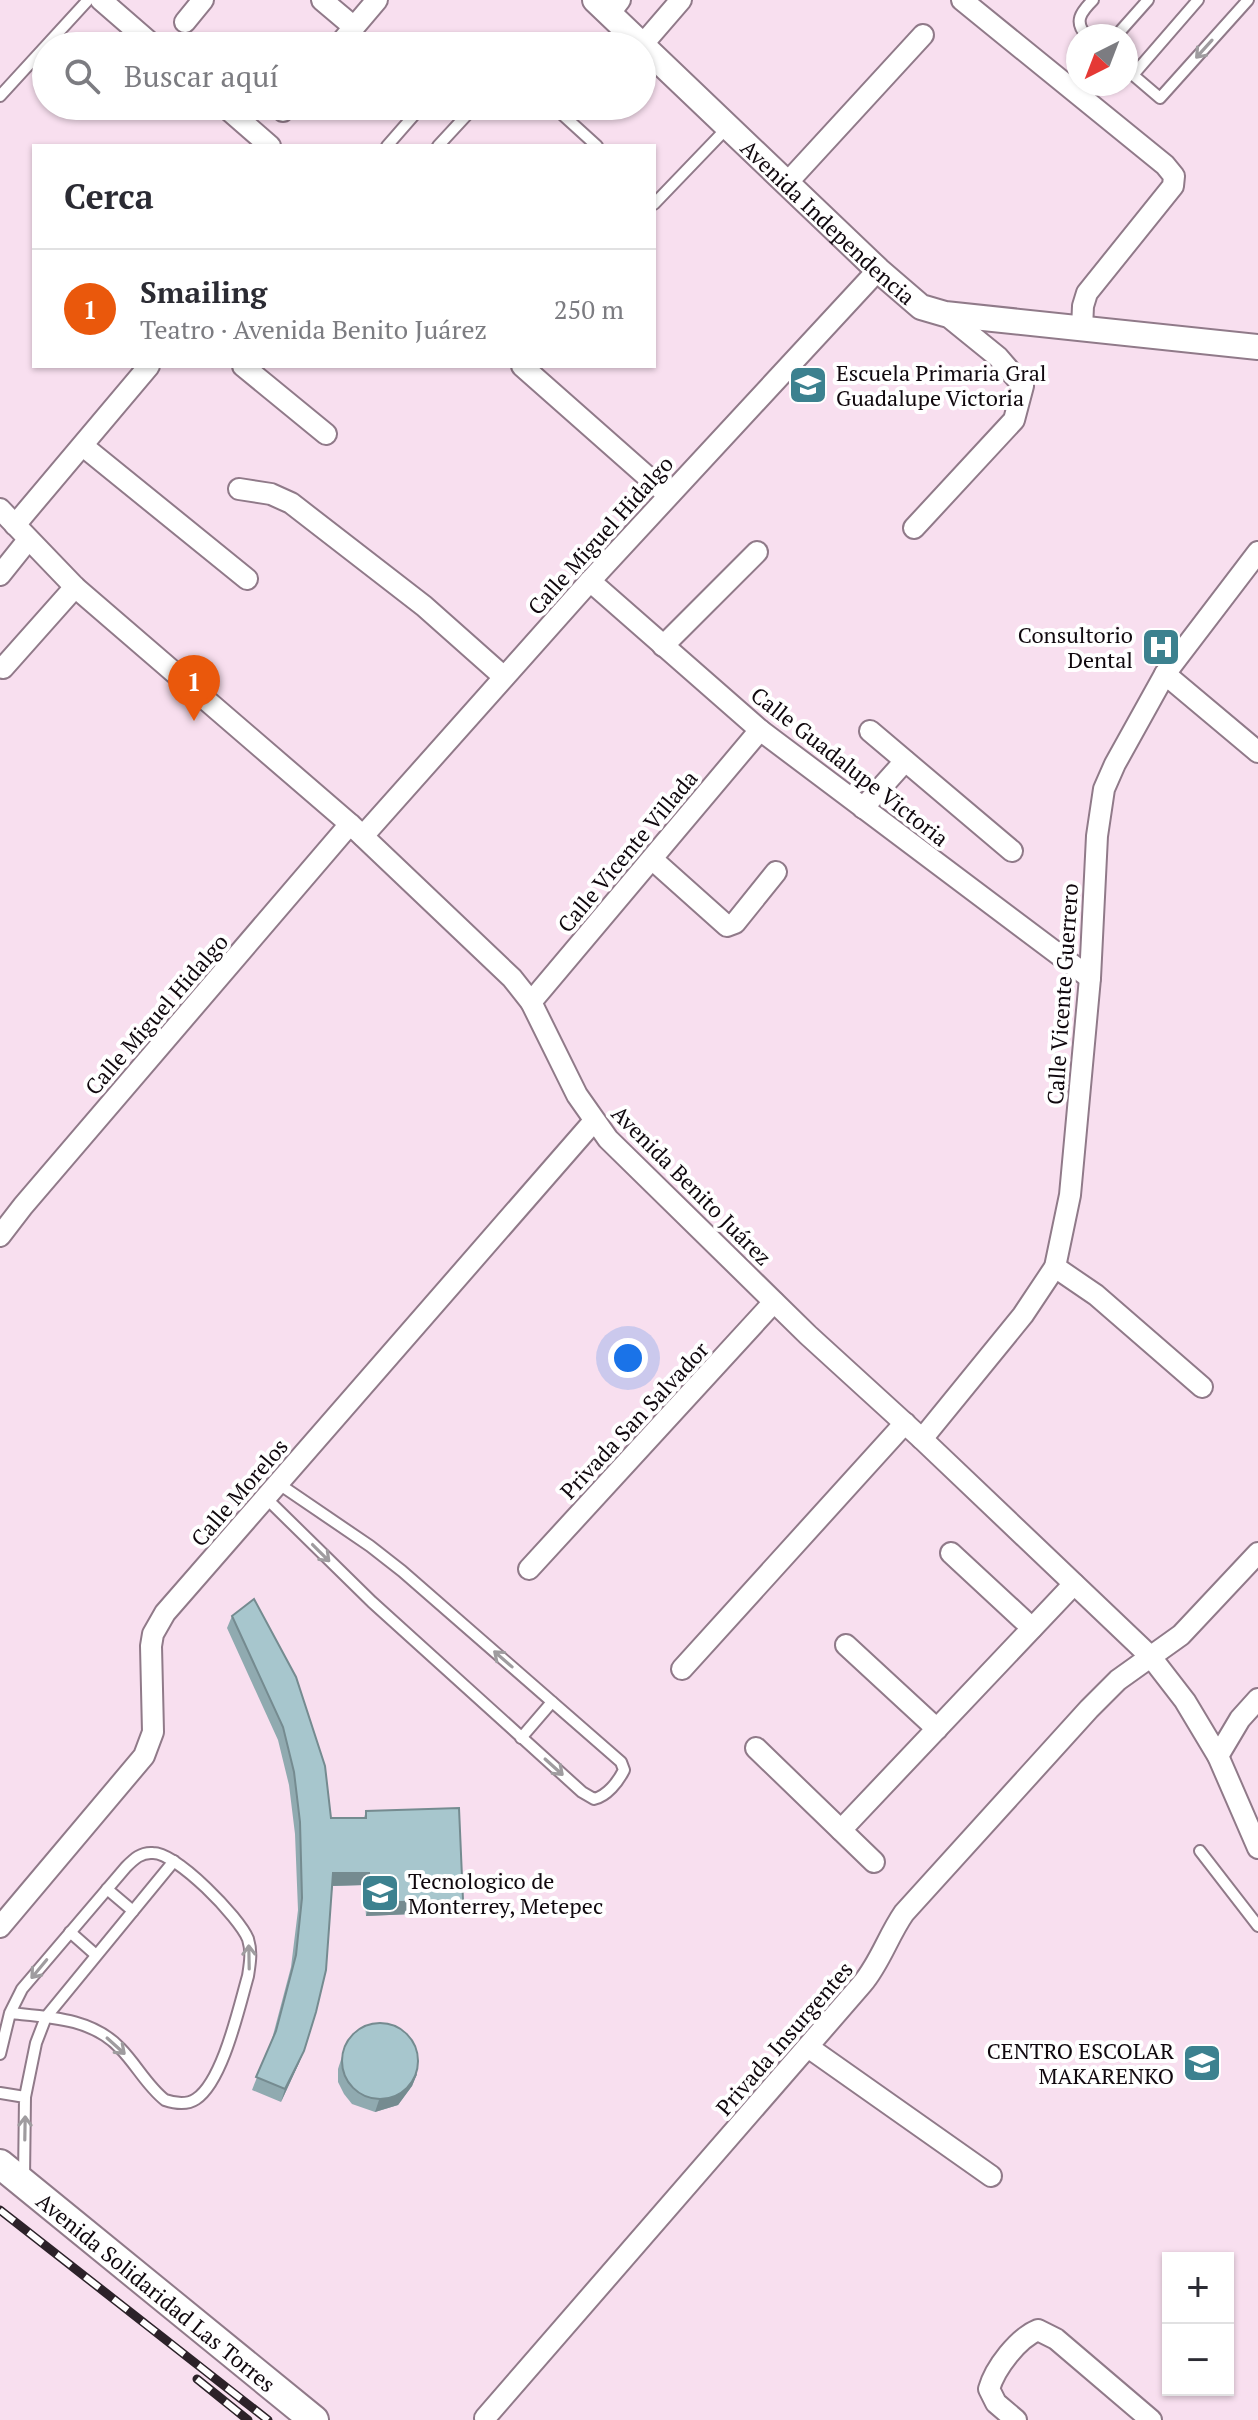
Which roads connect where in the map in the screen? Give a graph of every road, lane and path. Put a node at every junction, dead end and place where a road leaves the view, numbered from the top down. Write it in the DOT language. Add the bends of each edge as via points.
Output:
graph roads {
  1 [pos="88,0"];
  2 [pos="101,0"];
  3 [pos="203,0"];
  4 [pos="322,0"];
  5 [pos="377,0"];
  6 [pos="681,0"];
  7 [pos="962,0"];
  8 [pos="1093,0"];
  9 [pos="1148,0"];
  10 [pos="1198,0"];
  11 [pos="1248,0"];
  12 [pos="608,4"];
  13 [pos="185,22"];
  14 [pos="1079,24"];
  15 [pos="1127,24"];
  16 [pos="354,27"];
  17 [pos="59,32"];
  18 [pos="138,32"];
  19 [pos="350,32"];
  20 [pos="632,32"];
  21 [pos="653,32"];
  22 [pos="923,35"];
  23 [pos="656,57"];
  24 [pos="32,61"];
  25 [pos="1138,64"];
  26 [pos="1138,79"];
  27 [pos="0,96"];
  28 [pos="240,120"];
  29 [pos="410,120"];
  30 [pos="462,120"];
  31 [pos="568,120"];
  32 [pos="728,127"];
  33 [pos="268,144"];
  34 [pos="389,144"];
  35 [pos="440,144"];
  36 [pos="595,144"];
  37 [pos="787,183"];
  38 [pos="656,200"];
  39 [pos="878,270"];
  40 [pos="945,314"];
  41 [pos="1082,329"];
  42 [pos="1258,347"];
  43 [pos="147,368"];
  44 [pos="245,368"];
  45 [pos="524,368"];
  46 [pos="326,434"];
  47 [pos="83,446"];
  48 [pos="239,489"];
  49 [pos="668,495"];
  50 [pos="0,509"];
  51 [pos="914,528"];
  52 [pos="21,533"];
  53 [pos="757,552"];
  54 [pos="1258,552"];
  55 [pos="0,575"];
  56 [pos="247,579"];
  57 [pos="590,581"];
  58 [pos="75,587"];
  59 [pos="663,646"];
  60 [pos="3,668"];
  61 [pos="1165,674"];
  62 [pos="504,677"];
  63 [pos="760,730"];
  64 [pos="870,731"];
  65 [pos="1258,752"];
  66 [pos="905,761"];
  67 [pos="863,808"];
  68 [pos="356,830"];
  69 [pos="1012,851"];
  70 [pos="652,859"];
  71 [pos="776,872"];
  72 [pos="1090,978"];
  73 [pos="531,1002"];
  74 [pos="594,1121"];
  75 [pos="0,1236"];
  76 [pos="1055,1267"];
  77 [pos="774,1302"];
  78 [pos="1202,1387"];
  79 [pos="905,1423"];
  80 [pos="922,1439"];
  81 [pos="272,1491"];
  82 [pos="951,1553"];
  83 [pos="1258,1553"];
  84 [pos="529,1569"];
  85 [pos="1074,1584"];
  86 [pos="1032,1628"];
  87 [pos="846,1645"];
  88 [pos="1151,1657"];
  89 [pos="682,1669"];
  90 [pos="1258,1699"];
  91 [pos="552,1702"];
  92 [pos="937,1729"];
  93 [pos="521,1738"];
  94 [pos="756,1748"];
  95 [pos="1218,1756"];
  96 [pos="841,1830"];
  97 [pos="1258,1848"];
  98 [pos="1200,1851"];
  99 [pos="174,1861"];
  100 [pos="874,1862"];
  101 [pos="107,1889"];
  102 [pos="133,1911"];
  103 [pos="1258,1926"];
  104 [pos="0,1927"];
  105 [pos="70,1932"];
  106 [pos="96,1955"];
  107 [pos="10,2013"];
  108 [pos="46,2017"];
  109 [pos="808,2047"];
  110 [pos="0,2054"];
  111 [pos="0,2093"];
  112 [pos="25,2097"];
  113 [pos="0,2164"];
  114 [pos="991,2176"];
  115 [pos="24,2184"];
  116 [pos="485,2418"];
  117 [pos="314,2420"];
  118 [pos="1016,2420"];
  119 [pos="1151,2420"];
  1 -- 17 [label="lane"];
  2 -- 18 [label="street"];
  3 -- 13 [label="street"];
  4 -- 16 [label="street"];
  5 -- 16 [label="street"];
  6 -- 21 [label="street"];
  7 -- 41 [label="street" via="1174,176 1173,186 1087,293"];
  8 -- 14 [label="lane"];
  9 -- 15 [label="lane"];
  10 -- 25 [label="lane"];
  11 -- 26 [label="lane, one-way" via="1160,98"];
  12 -- 20 [label="street, Avenida Independencia"];
  16 -- 19 [label="street"];
  22 -- 37 [label="street"];
  23 -- 32 [label="street, Avenida Independencia"];
  24 -- 27 [label="lane"];
  28 -- 33 [label="street"];
  29 -- 34 [label="lane"];
  30 -- 35 [label="lane"];
  31 -- 36 [label="lane"];
  32 -- 37 [label="street, Avenida Independencia"];
  32 -- 38 [label="lane"];
  37 -- 39 [label="street, Avenida Independencia"];
  39 -- 40 [label="street, Avenida Independencia" via="921,307"];
  39 -- 49 [label="street, Calle Miguel Hidalgo"];
  40 -- 41 [label="street, Avenida Independencia"];
  40 -- 51 [label="street" via="998,357 1023,386 1014,420"];
  41 -- 42 [label="street, Avenida Independencia"];
  43 -- 47 [label="street"];
  44 -- 46 [label="street"];
  45 -- 49 [label="street"];
  47 -- 52 [label="street"];
  47 -- 56 [label="street"];
  48 -- 62 [label="street" via="291,503 424,606"];
  49 -- 57 [label="street, Calle Miguel Hidalgo"];
  50 -- 52 [label="street, Avenida Benito Juárez"];
  52 -- 55 [label="street"];
  52 -- 58 [label="street, Avenida Benito Juárez"];
  53 -- 59 [label="street"];
  54 -- 61 [label="street, Calle Vicente Guerrero"];
  57 -- 59 [label="street, Calle Guadalupe Victoria"];
  57 -- 62 [label="street, Calle Miguel Hidalgo"];
  58 -- 60 [label="street"];
  58 -- 68 [label="street, Avenida Benito Juárez"];
  59 -- 63 [label="street, Calle Guadalupe Victoria"];
  61 -- 65 [label="street"];
  61 -- 72 [label="street, Calle Vicente Guerrero" via="1104,789"];
  62 -- 68 [label="street, Calle Miguel Hidalgo"];
  63 -- 67 [label="street, Calle Guadalupe Victoria"];
  63 -- 70 [label="street, Calle Vicente Villada"];
  64 -- 66 [label="street"];
  66 -- 67 [label="street"];
  66 -- 69 [label="street"];
  67 -- 72 [label="street, Calle Guadalupe Victoria"];
  68 -- 73 [label="street, Avenida Benito Juárez"];
  68 -- 75 [label="street, Calle Miguel Hidalgo"];
  70 -- 71 [label="street" via="727,926"];
  70 -- 73 [label="street, Calle Vicente Villada"];
  72 -- 76 [label="street, Calle Vicente Guerrero" via="1070,1195"];
  73 -- 74 [label="street, Avenida Benito Juárez"];
  74 -- 77 [label="street, Avenida Benito Juárez"];
  74 -- 81 [label="street, Calle Morelos"];
  76 -- 78 [label="street" via="1096,1295"];
  76 -- 80 [label="street, Calle Vicente Guerrero" via="1023,1315"];
  77 -- 79 [label="street, Avenida Benito Juárez"];
  77 -- 84 [label="street, Privada San Salvador"];
  79 -- 80 [label="street, Avenida Benito Juárez"];
  79 -- 89 [label="street"];
  80 -- 85 [label="street, Avenida Benito Juárez"];
  91 -- 81 [label="lane, one-way" via="402,1571"];
  81 -- 93 [label="lane, one-way" via="372,1602"];
  81 -- 104 [label="street, Calle Morelos" via="158,1622 151,1646 153,1732 144,1756"];
  82 -- 86 [label="street"];
  83 -- 88 [label="street, Privada Insurgentes" via="1181,1635"];
  85 -- 86 [label="street"];
  85 -- 88 [label="street, Avenida Benito Juárez"];
  86 -- 92 [label="street"];
  87 -- 92 [label="street"];
  88 -- 95 [label="street, Avenida Benito Juárez"];
  88 -- 109 [label="street, Privada Insurgentes" via="1089,1709 904,1913 871,1974"];
  90 -- 95 [label="street"];
  91 -- 93 [label="lane"];
  93 -- 91 [label="lane, one-way" via="588,1796 599,1798 618,1780 624,1770 621,1762"];
  92 -- 96 [label="street"];
  94 -- 96 [label="street"];
  95 -- 97 [label="street, Avenida Benito Juárez"];
  96 -- 100 [label="street"];
  98 -- 103 [label="lane"];
  99 -- 101 [label="lane" via="163,1854 144,1854"];
  99 -- 102 [label="lane"];
  108 -- 99 [label="lane, one-way" via="85,2025 109,2038 165,2100 190,2101 203,2092 220,2064 251,1952 234,1916"];
  101 -- 102 [label="lane"];
  101 -- 105 [label="lane"];
  102 -- 106 [label="lane"];
  105 -- 106 [label="lane"];
  105 -- 107 [label="lane, one-way" via="22,1989"];
  106 -- 108 [label="lane"];
  107 -- 108 [label="lane"];
  107 -- 110 [label="lane"];
  108 -- 112 [label="lane"];
  109 -- 114 [label="street"];
  109 -- 116 [label="street, Privada Insurgentes"];
  111 -- 112 [label="lane"];
  115 -- 112 [label="lane, one-way"];
  113 -- 115 [label="main road, Avenida Solidaridad Las Torres"];
  115 -- 117 [label="main road, Avenida Solidaridad Las Torres"];
  118 -- 119 [label="street" via="991,2396 991,2380 1023,2339 1038,2330 1056,2339"];
}
